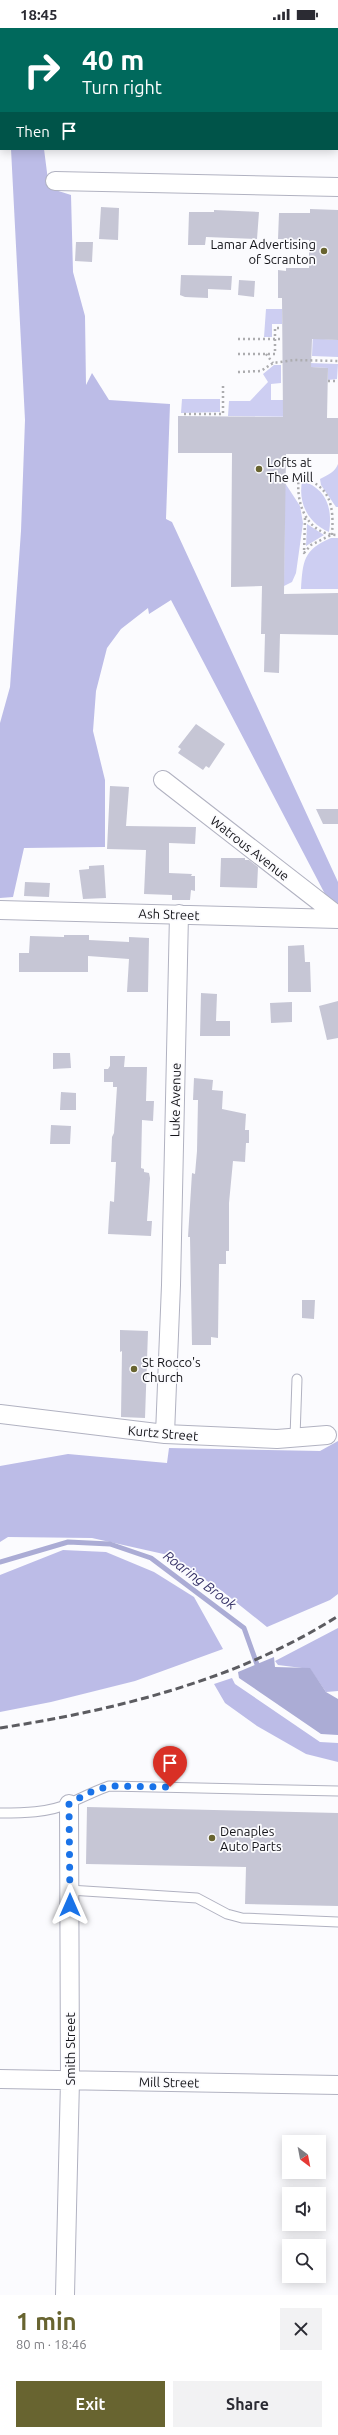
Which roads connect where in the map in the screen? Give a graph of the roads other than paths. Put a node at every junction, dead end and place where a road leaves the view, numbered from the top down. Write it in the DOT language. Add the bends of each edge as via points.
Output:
graph roads {
  1 [pos="55,181"];
  2 [pos="338,187"];
  3 [pos="162,780"];
  4 [pos="0,910"];
  5 [pos="179,914"];
  6 [pos="338,916"];
  7 [pos="338,919"];
  8 [pos="297,1379"];
  9 [pos="0,1414"];
  10 [pos="165,1434"];
  11 [pos="327,1434"];
  12 [pos="295,1437"];
  13 [pos="338,1791"];
  14 [pos="69,1804"];
  15 [pos="0,1813"];
  16 [pos="69,1890"];
  17 [pos="338,1922"];
  18 [pos="0,2079"];
  19 [pos="70,2080"];
  20 [pos="338,2085"];
  21 [pos="65,2295"];
  1 -- 2 [label="street"];
  3 -- 6 [label="street, Watrous Avenue"];
  4 -- 5 [label="street, Ash Street"];
  5 -- 7 [label="street, Ash Street"];
  5 -- 10 [label="street, Luke Avenue"];
  8 -- 12 [label="lane"];
  9 -- 10 [label="street, Kurtz Street"];
  10 -- 12 [label="street, Kurtz Street" via="277,1439"];
  11 -- 12 [label="street, Kurtz Street"];
  13 -- 14 [label="lane" via="109,1786 88,1793"];
  14 -- 15 [label="lane" via="24,1813"];
  14 -- 16 [label="street, Smith Street"];
  16 -- 17 [label="lane" via="197,1898 227,1914 242,1918"];
  16 -- 19 [label="street, Smith Street"];
  18 -- 19 [label="street, Mill Street"];
  19 -- 20 [label="street, Mill Street"];
  19 -- 21 [label="street, Smith Street"];
}
